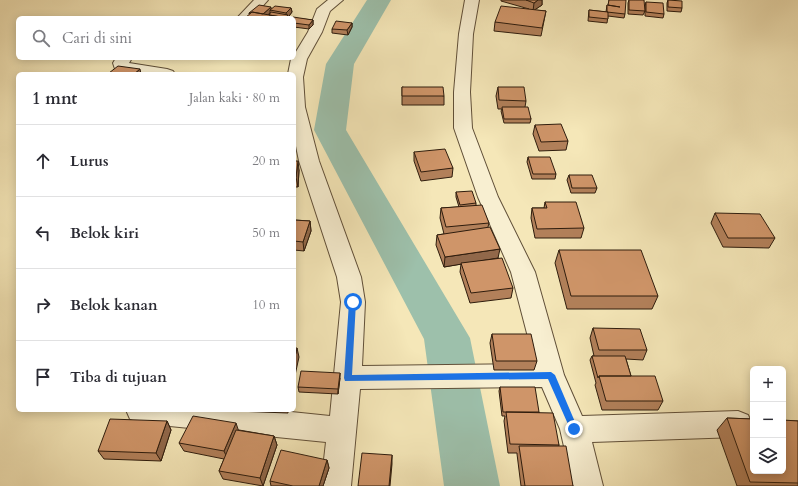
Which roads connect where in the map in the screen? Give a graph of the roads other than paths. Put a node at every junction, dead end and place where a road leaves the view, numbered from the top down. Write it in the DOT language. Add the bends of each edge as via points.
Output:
graph roads {
  1 [pos="262,0"];
  2 [pos="336,0"];
  3 [pos="472,0"];
  4 [pos="246,16"];
  5 [pos="123,60"];
  6 [pos="156,72"];
  7 [pos="296,72"];
  8 [pos="296,107"];
  9 [pos="551,375"];
  10 [pos="348,378"];
  11 [pos="160,412"];
  12 [pos="738,424"];
  13 [pos="574,429"];
  14 [pos="342,430"];
  15 [pos="336,486"];
  16 [pos="588,486"];
  1 -- 4 [label="street"];
  2 -- 7 [label="street" via="324,9 315,32 299,59"];
  3 -- 9 [label="street" via="466,34 462,92 463,128 488,197 523,272"];
  5 -- 6 [label="street" via="121,66"];
  8 -- 10 [label="street" via="309,161 349,277 353,302"];
  9 -- 10 [label="street"];
  9 -- 13 [label="street"];
  10 -- 14 [label="street"];
  11 -- 14 [label="street"];
  12 -- 13 [label="street"];
  13 -- 16 [label="street"];
  14 -- 15 [label="street"];
}
